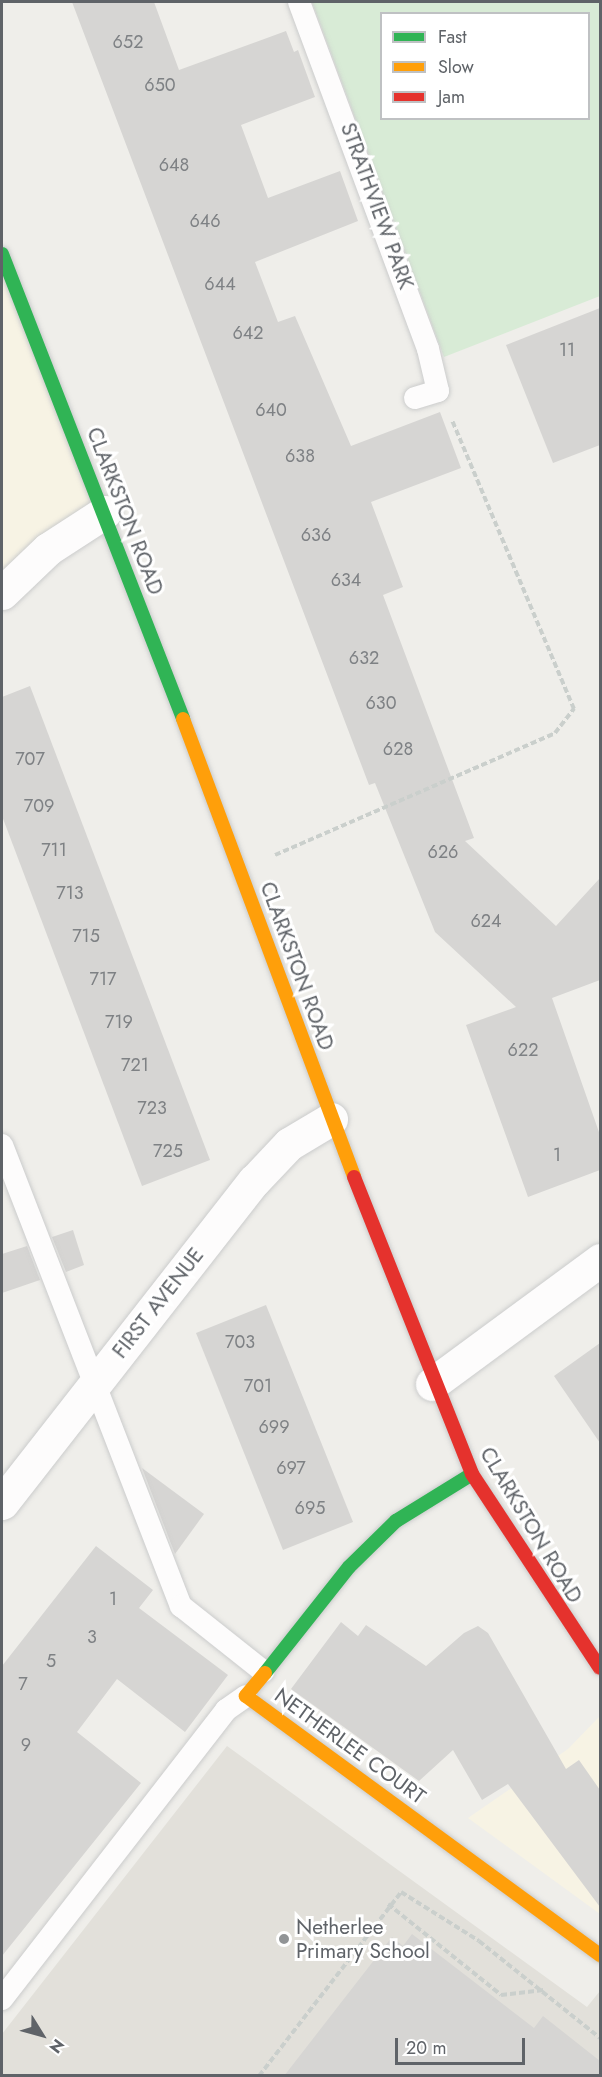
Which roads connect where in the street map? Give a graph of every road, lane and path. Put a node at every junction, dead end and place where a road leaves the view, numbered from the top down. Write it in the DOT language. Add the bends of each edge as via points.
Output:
graph roads {
  1 [pos="299,2"];
  2 [pos="2,254"];
  3 [pos="438,391"];
  4 [pos="415,398"];
  5 [pos="105,512"];
  6 [pos="2,593"];
  7 [pos="239,871"];
  8 [pos="331,1119"];
  9 [pos="2,1145"];
  10 [pos="600,1260"];
  11 [pos="432,1384"];
  12 [pos="93,1385"];
  13 [pos="472,1474"];
  14 [pos="2,1503"];
  15 [pos="600,1668"];
  16 [pos="263,1671"];
  17 [pos="246,1696"];
  18 [pos="388,1904"];
  19 [pos="600,1955"];
  20 [pos="479,1978"];
  21 [pos="476,1983"];
  22 [pos="544,1990"];
  23 [pos="2,1999"];
  24 [pos="600,2038"];
  25 [pos="259,2076"];
  1 -- 3 [label="lane, STRATHVIEW PARK" via="388,236"];
  2 -- 5 [label="main road, CLARKSTON ROAD"];
  3 -- 4 [label="lane"];
  3 -- 7 [label="path" via="574,709 555,733"];
  5 -- 6 [label="street" via="48,549"];
  5 -- 7 [label="main road, CLARKSTON ROAD"];
  7 -- 8 [label="main road, CLARKSTON ROAD"];
  8 -- 11 [label="main road, CLARKSTON ROAD"];
  8 -- 12 [label="street, FIRST AVENUE" via="289,1144 254,1181"];
  9 -- 12 [label="lane"];
  10 -- 11 [label="street"];
  11 -- 13 [label="main road, CLARKSTON ROAD"];
  12 -- 14 [label="street, FIRST AVENUE"];
  12 -- 16 [label="lane" via="181,1606"];
  13 -- 15 [label="main road, CLARKSTON ROAD"];
  13 -- 16 [label="main road, NETHERLEE COURT" via="396,1521 349,1567"];
  16 -- 17 [label="main road, NETHERLEE COURT"];
  17 -- 19 [label="main road, NETHERLEE COURT"];
  17 -- 23 [label="lane" via="226,1710"];
  18 -- 20 [label="path"];
  18 -- 22 [label="path" via="401,1892 423,1904"];
  18 -- 25 [label="path" via="327,1992"];
  20 -- 21 [label="path"];
  20 -- 22 [label="path" via="501,1995"];
  22 -- 24 [label="path"];
}
